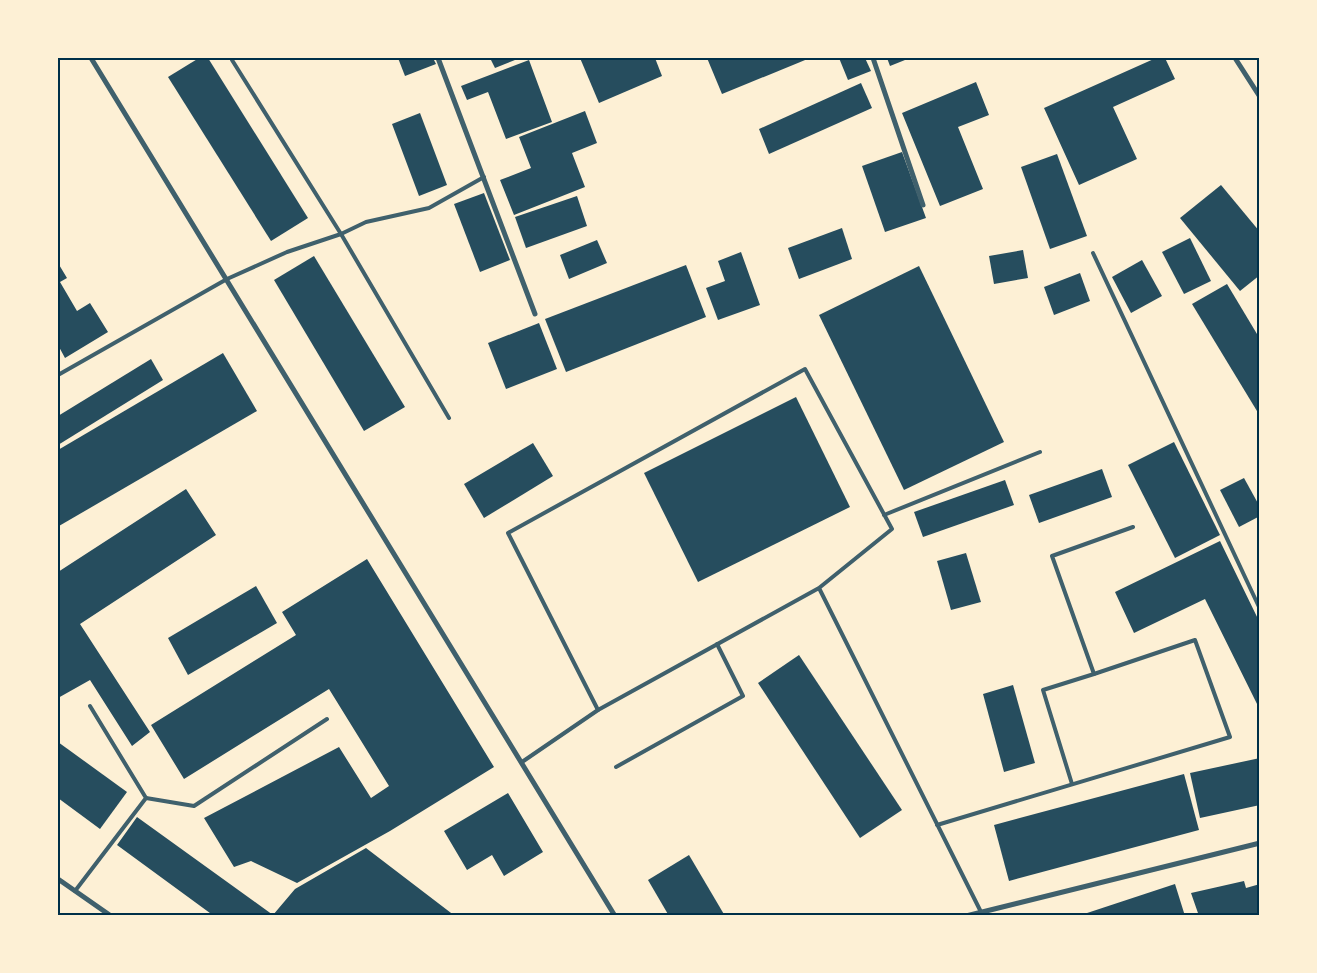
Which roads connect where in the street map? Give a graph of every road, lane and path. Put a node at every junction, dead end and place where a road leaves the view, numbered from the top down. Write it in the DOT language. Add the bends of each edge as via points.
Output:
graph roads {
  1 [pos="91,58"];
  2 [pos="438,58"];
  3 [pos="873,58"];
  4 [pos="1235,58"];
  5 [pos="232,60"];
  6 [pos="1260,97"];
  7 [pos="484,178"];
  8 [pos="923,205"];
  9 [pos="342,234"];
  10 [pos="1093,253"];
  11 [pos="227,279"];
  12 [pos="535,314"];
  13 [pos="58,375"];
  14 [pos="449,418"];
  15 [pos="1040,452"];
  16 [pos="884,515"];
  17 [pos="1132,526"];
  18 [pos="819,588"];
  19 [pos="1260,609"];
  20 [pos="717,644"];
  21 [pos="1094,674"];
  22 [pos="90,706"];
  23 [pos="598,710"];
  24 [pos="327,719"];
  25 [pos="522,762"];
  26 [pos="616,767"];
  27 [pos="1072,784"];
  28 [pos="146,798"];
  29 [pos="937,825"];
  30 [pos="1260,843"];
  31 [pos="58,879"];
  32 [pos="75,890"];
  33 [pos="981,912"];
  34 [pos="111,916"];
  35 [pos="615,916"];
  36 [pos="966,916"];
  1 -- 11 [label="street"];
  2 -- 7 [label="street"];
  3 -- 8 [label="street"];
  4 -- 6 [label="street"];
  5 -- 9 [label="lane"];
  7 -- 9 [label="lane" via="429,208 366,222"];
  7 -- 12 [label="street"];
  9 -- 11 [label="lane" via="287,252"];
  9 -- 14 [label="lane"];
  10 -- 19 [label="lane"];
  11 -- 13 [label="lane"];
  11 -- 25 [label="street"];
  15 -- 16 [label="lane"];
  16 -- 18 [label="lane" via="892,529"];
  16 -- 23 [label="lane" via="805,369 508,533"];
  17 -- 21 [label="lane" via="1052,556"];
  18 -- 20 [label="lane"];
  18 -- 29 [label="lane"];
  20 -- 23 [label="lane"];
  20 -- 26 [label="lane" via="743,696"];
  21 -- 27 [label="lane" via="1043,690"];
  21 -- 27 [label="lane" via="1194,640 1230,737"];
  22 -- 28 [label="lane"];
  23 -- 25 [label="lane"];
  24 -- 28 [label="lane" via="194,806"];
  25 -- 35 [label="street"];
  27 -- 29 [label="lane"];
  28 -- 32 [label="lane"];
  29 -- 33 [label="lane"];
  30 -- 33 [label="street"];
  31 -- 32 [label="street"];
  32 -- 34 [label="street"];
  33 -- 36 [label="street"];
}
